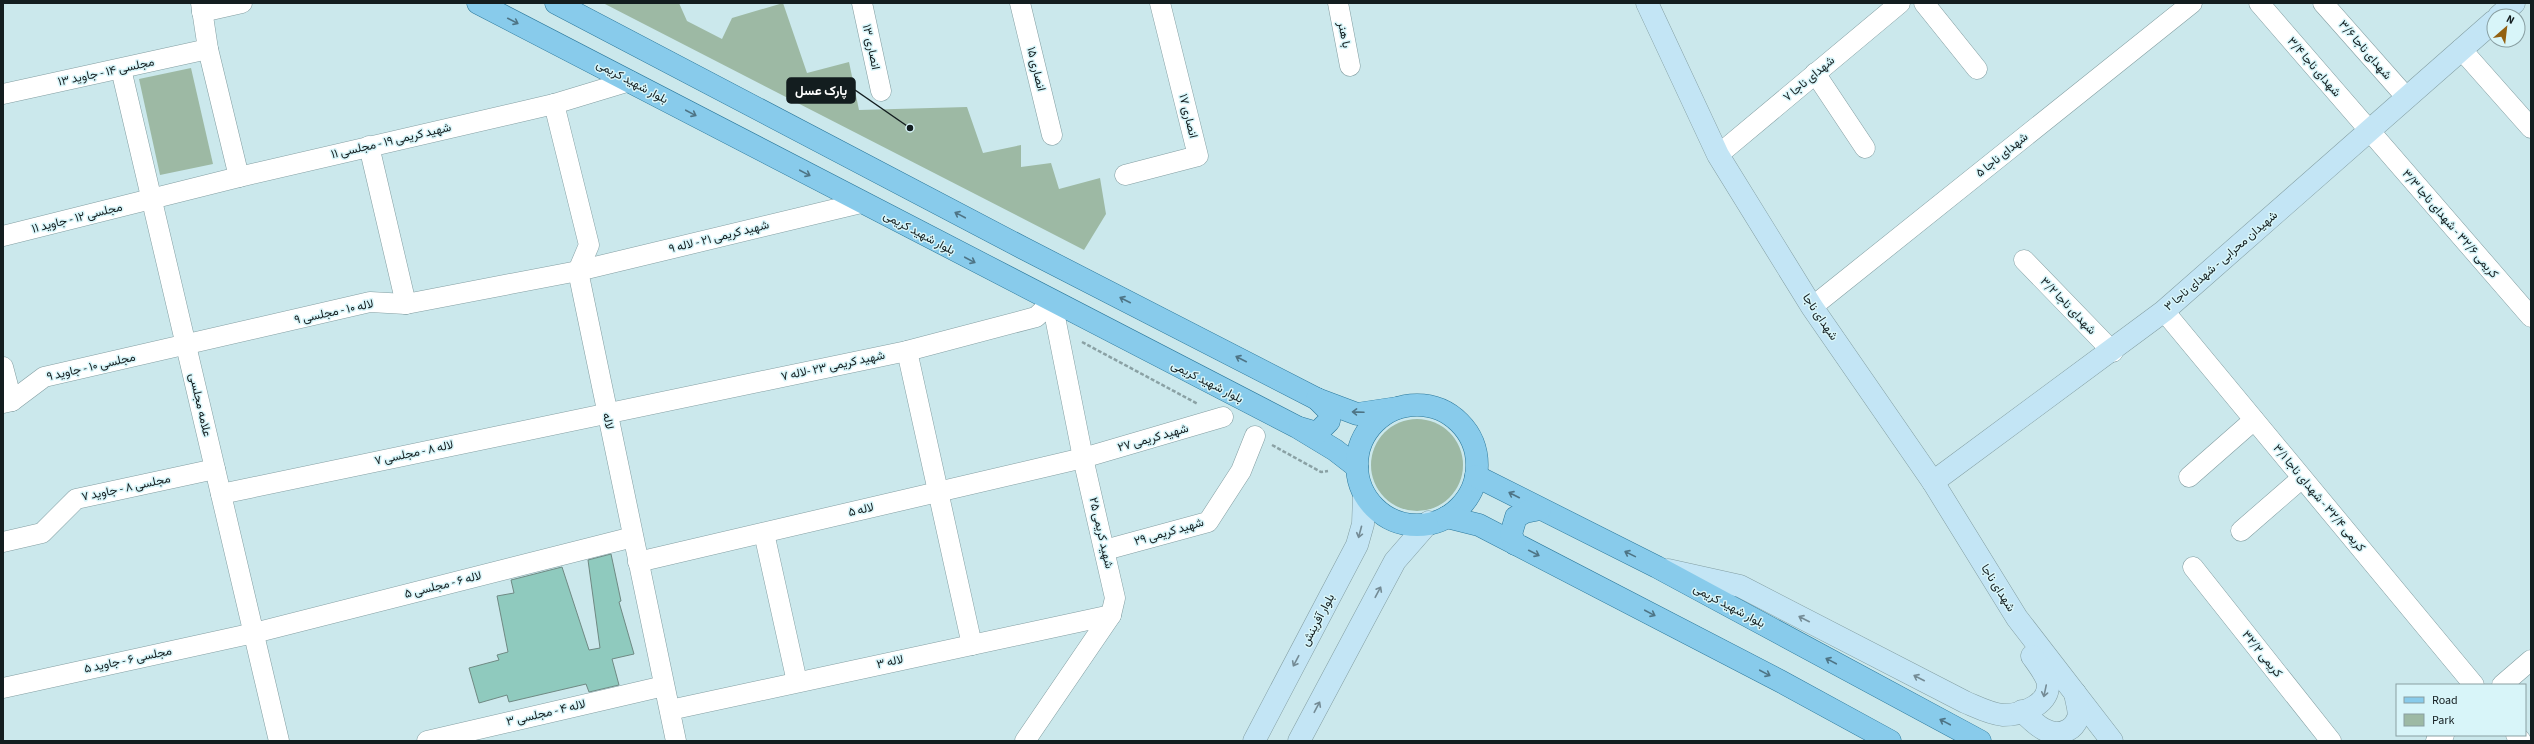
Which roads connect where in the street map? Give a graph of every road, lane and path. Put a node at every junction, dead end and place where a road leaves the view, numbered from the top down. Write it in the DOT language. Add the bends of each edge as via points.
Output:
graph roads {
  1 [pos="242,3"];
  2 [pos="478,3"];
  3 [pos="556,3"];
  4 [pos="862,3"];
  5 [pos="1020,3"];
  6 [pos="1160,3"];
  7 [pos="1338,3"];
  8 [pos="1900,3"];
  9 [pos="1924,3"];
  10 [pos="2192,3"];
  11 [pos="2259,3"];
  12 [pos="2323,3"];
  13 [pos="1651,5"];
  14 [pos="202,8"];
  15 [pos="2486,28"];
  16 [pos="208,49"];
  17 [pos="2462,50"];
  18 [pos="1350,66"];
  19 [pos="121,69"];
  20 [pos="1977,69"];
  21 [pos="1815,73"];
  22 [pos="630,81"];
  23 [pos="881,91"];
  24 [pos="3,94"];
  25 [pos="2407,98"];
  26 [pos="554,104"];
  27 [pos="2531,128"];
  28 [pos="2369,131"];
  29 [pos="1052,135"];
  30 [pos="369,146"];
  31 [pos="1866,148"];
  32 [pos="1718,156"];
  33 [pos="1125,175"];
  34 [pos="239,176"];
  35 [pos="152,199"];
  36 [pos="861,203"];
  37 [pos="3,236"];
  38 [pos="2024,260"];
  39 [pos="578,271"];
  40 [pos="1052,302"];
  41 [pos="406,304"];
  42 [pos="1812,307"];
  43 [pos="2164,312"];
  44 [pos="2531,317"];
  45 [pos="1058,328"];
  46 [pos="186,346"];
  47 [pos="907,351"];
  48 [pos="2113,352"];
  49 [pos="3,368"];
  50 [pos="1317,399"];
  51 [pos="7,402"];
  52 [pos="1397,408"];
  53 [pos="606,412"];
  54 [pos="1223,418"];
  55 [pos="2254,420"];
  56 [pos="1297,427"];
  57 [pos="1255,436"];
  58 [pos="1084,458"];
  59 [pos="1357,467"];
  60 [pos="215,469"];
  61 [pos="1476,476"];
  62 [pos="2189,477"];
  63 [pos="2302,478"];
  64 [pos="1933,482"];
  65 [pos="939,492"];
  66 [pos="221,494"];
  67 [pos="1364,494"];
  68 [pos="1540,509"];
  69 [pos="1438,519"];
  70 [pos="2240,531"];
  71 [pos="764,533"];
  72 [pos="633,537"];
  73 [pos="3,542"];
  74 [pos="1515,544"];
  75 [pos="1105,550"];
  76 [pos="638,562"];
  77 [pos="1657,567"];
  78 [pos="2193,567"];
  79 [pos="1111,615"];
  80 [pos="2017,618"];
  81 [pos="254,633"];
  82 [pos="972,645"];
  83 [pos="2531,660"];
  84 [pos="797,682"];
  85 [pos="2473,684"];
  86 [pos="2503,684"];
  87 [pos="664,686"];
  88 [pos="3,688"];
  89 [pos="2075,693"];
  90 [pos="670,710"];
  91 [pos="2022,711"];
  92 [pos="279,741"];
  93 [pos="427,741"];
  94 [pos="676,741"];
  95 [pos="1025,741"];
  96 [pos="1254,741"];
  97 [pos="1299,741"];
  98 [pos="1890,741"];
  99 [pos="1980,741"];
  100 [pos="2112,741"];
  101 [pos="2331,741"];
  1 -- 14 [label="street"];
  2 -- 22 [label="main road, بلوار شهید کریمی, one-way"];
  50 -- 3 [label="main road, one-way"];
  4 -- 23 [label="street, انصاری ۱۳"];
  5 -- 29 [label="street, انصاری ۱۵"];
  6 -- 33 [label="street, انصاری ۱۷" via="1198,156"];
  7 -- 18 [label="street, با هنر"];
  8 -- 21 [label="street, شهدای ناجا ۷"];
  9 -- 20 [label="street"];
  10 -- 42 [label="street, شهدای ناجا ۵"];
  11 -- 28 [label="street, شهدای ناجا ۳/۴"];
  12 -- 25 [label="street, شهدای ناجا ۳/۶"];
  13 -- 32 [label="main road, شهدای ناجا"];
  14 -- 16 [label="street"];
  15 -- 17 [label="main road, شهیدان محرابی - شهدای ناجا ۳"];
  16 -- 19 [label="street, مجلسی ۱۴ - جاوید ۱۳"];
  16 -- 34 [label="street"];
  17 -- 25 [label="main road, شهیدان محرابی - شهدای ناجا ۳"];
  17 -- 27 [label="street"];
  19 -- 24 [label="street, مجلسی ۱۴ - جاوید ۱۳"];
  19 -- 35 [label="street, علامه مجلسی"];
  21 -- 31 [label="street"];
  21 -- 32 [label="street, شهدای ناجا ۷"];
  22 -- 26 [label="street, شهید کریمی ۱۹ - مجلسی ۱۱"];
  22 -- 36 [label="main road, بلوار شهید کریمی, one-way"];
  25 -- 28 [label="main road, شهیدان محرابی - شهدای ناجا ۳"];
  26 -- 30 [label="street, شهید کریمی ۱۹ - مجلسی ۱۱"];
  26 -- 39 [label="street" via="589,245"];
  28 -- 43 [label="main road, شهیدان محرابی - شهدای ناجا ۳"];
  28 -- 44 [label="street, کریمی ۳۲/۶ - شهدای ناجا ۳/۳"];
  30 -- 34 [label="street, شهید کریمی ۱۹ - مجلسی ۱۱"];
  30 -- 41 [label="street"];
  32 -- 42 [label="main road, شهدای ناجا"];
  34 -- 35 [label="street, شهید کریمی ۱۹ - مجلسی ۱۱"];
  35 -- 37 [label="street, مجلسی ۱۲ - جاوید ۱۱"];
  35 -- 46 [label="street, علامه مجلسی"];
  36 -- 39 [label="street, شهید کریمی ۲۱ - لاله ۹"];
  36 -- 40 [label="main road, بلوار شهید کریمی, one-way"];
  38 -- 48 [label="street, شهدای ناجا ۳/۲"];
  39 -- 41 [label="street, لاله ۱۰ - مجلسی ۹"];
  39 -- 53 [label="street, لاله"];
  40 -- 45 [label="street, شهید کریمی ۲۵"];
  40 -- 47 [label="street, شهید کریمی ۲۳ -لاله ۷" via="1036,317"];
  40 -- 56 [label="main road, بلوار شهید کریمی"];
  41 -- 46 [label="street, لاله ۱۰ - مجلسی ۹" via="370,302"];
  42 -- 64 [label="main road, شهدای ناجا"];
  43 -- 48 [label="main road, شهیدان محرابی - شهدای ناجا ۳"];
  43 -- 55 [label="street, کریمی ۳۲/۴ - شهدای ناجا ۳/۱"];
  45 -- 54 [label="path"];
  45 -- 58 [label="street, شهید کریمی ۲۵"];
  46 -- 51 [label="street, مجلسی ۱۰ - جاوید ۹" via="44,377"];
  46 -- 60 [label="street, علامه مجلسی"];
  47 -- 53 [label="street, شهید کریمی ۲۳ -لاله ۷"];
  47 -- 65 [label="street"];
  48 -- 64 [label="main road, شهیدان محرابی - شهدای ناجا ۳"];
  49 -- 51 [label="street"];
  52 -- 50 [label="main road, one-way" via="1357,414"];
  50 -- 56 [label="main road" via="1330,412 1329,421 1317,433"];
  52 -- 59 [label="main road" via="1380,417 1368,431 1359,448"];
  52 -- 61 [label="main road" via="1414,405 1432,407 1458,422 1472,441 1477,458"];
  53 -- 66 [label="street, لاله ۸ - مجلسی ۷"];
  53 -- 72 [label="street, لاله"];
  54 -- 58 [label="street, شهید کریمی ۲۷"];
  55 -- 62 [label="street"];
  55 -- 63 [label="street, کریمی ۳۲/۴ - شهدای ناجا ۳/۱"];
  56 -- 59 [label="main road, بلوار شهید کریمی"];
  57 -- 59 [label="path" via="1321,472"];
  57 -- 75 [label="street, شهید کریمی ۲۹" via="1241,471 1208,522"];
  58 -- 65 [label="street, لاله ۵"];
  58 -- 75 [label="street, شهید کریمی ۲۵"];
  59 -- 67 [label="main road"];
  60 -- 66 [label="street, علامه مجلسی"];
  60 -- 73 [label="street, مجلسی ۸ - جاوید ۷" via="76,499 42,533"];
  68 -- 61 [label="main road, بلوار شهید کریمی, one-way"];
  61 -- 69 [label="main road" via="1471,492 1461,506"];
  63 -- 70 [label="street"];
  63 -- 85 [label="street, کریمی ۳۲/۴ - شهدای ناجا ۳/۱"];
  64 -- 80 [label="main road, شهدای ناجا"];
  65 -- 71 [label="street, لاله ۵"];
  65 -- 82 [label="street"];
  66 -- 81 [label="street, علامه مجلسی"];
  67 -- 69 [label="main road" via="1374,507 1387,517 1402,523 1418,525"];
  67 -- 96 [label="main road, بلوار آفرینش, one-way" via="1363,524 1357,545"];
  68 -- 74 [label="main road" via="1516,517 1511,534"];
  77 -- 68 [label="main road, بلوار شهید کریمی, one-way"];
  69 -- 74 [label="main road" via="1479,525"];
  97 -- 69 [label="main road, one-way" via="1395,561"];
  71 -- 76 [label="street, لاله ۵"];
  71 -- 84 [label="street"];
  72 -- 76 [label="street, لاله"];
  72 -- 81 [label="street, لاله ۶ - مجلسی ۵"];
  74 -- 98 [label="main road, one-way" via="1773,677"];
  75 -- 79 [label="street, شهید کریمی ۲۵" via="1115,598"];
  76 -- 87 [label="street, لاله"];
  91 -- 77 [label="main road, شهدای ناجا, one-way" via="2003,715 1988,712 1740,586"];
  99 -- 77 [label="main road, بلوار شهید کریمی, one-way"];
  78 -- 101 [label="street, کریمی ۳۲/۲"];
  79 -- 82 [label="street, لاله ۳"];
  79 -- 95 [label="street, شهید کریمی ۲۵"];
  80 -- 89 [label="main road, شهدای ناجا"];
  80 -- 91 [label="main road, شهدای ناجا, one-way" via="2030,652 2047,680 2044,699 2036,706"];
  81 -- 88 [label="street, مجلسی ۶ - جاوید ۵"];
  81 -- 92 [label="street, علامه مجلسی"];
  82 -- 84 [label="street, لاله ۳"];
  83 -- 86 [label="street"];
  84 -- 90 [label="street, لاله ۳"];
  87 -- 90 [label="street, لاله"];
  87 -- 93 [label="street, لاله ۴ - مجلسی ۳"];
  89 -- 91 [label="main road" via="2078,717 2072,728 2063,732 2055,734 2036,725"];
  89 -- 100 [label="main road, شهدای ناجا"];
  90 -- 94 [label="street, لاله"];
}
